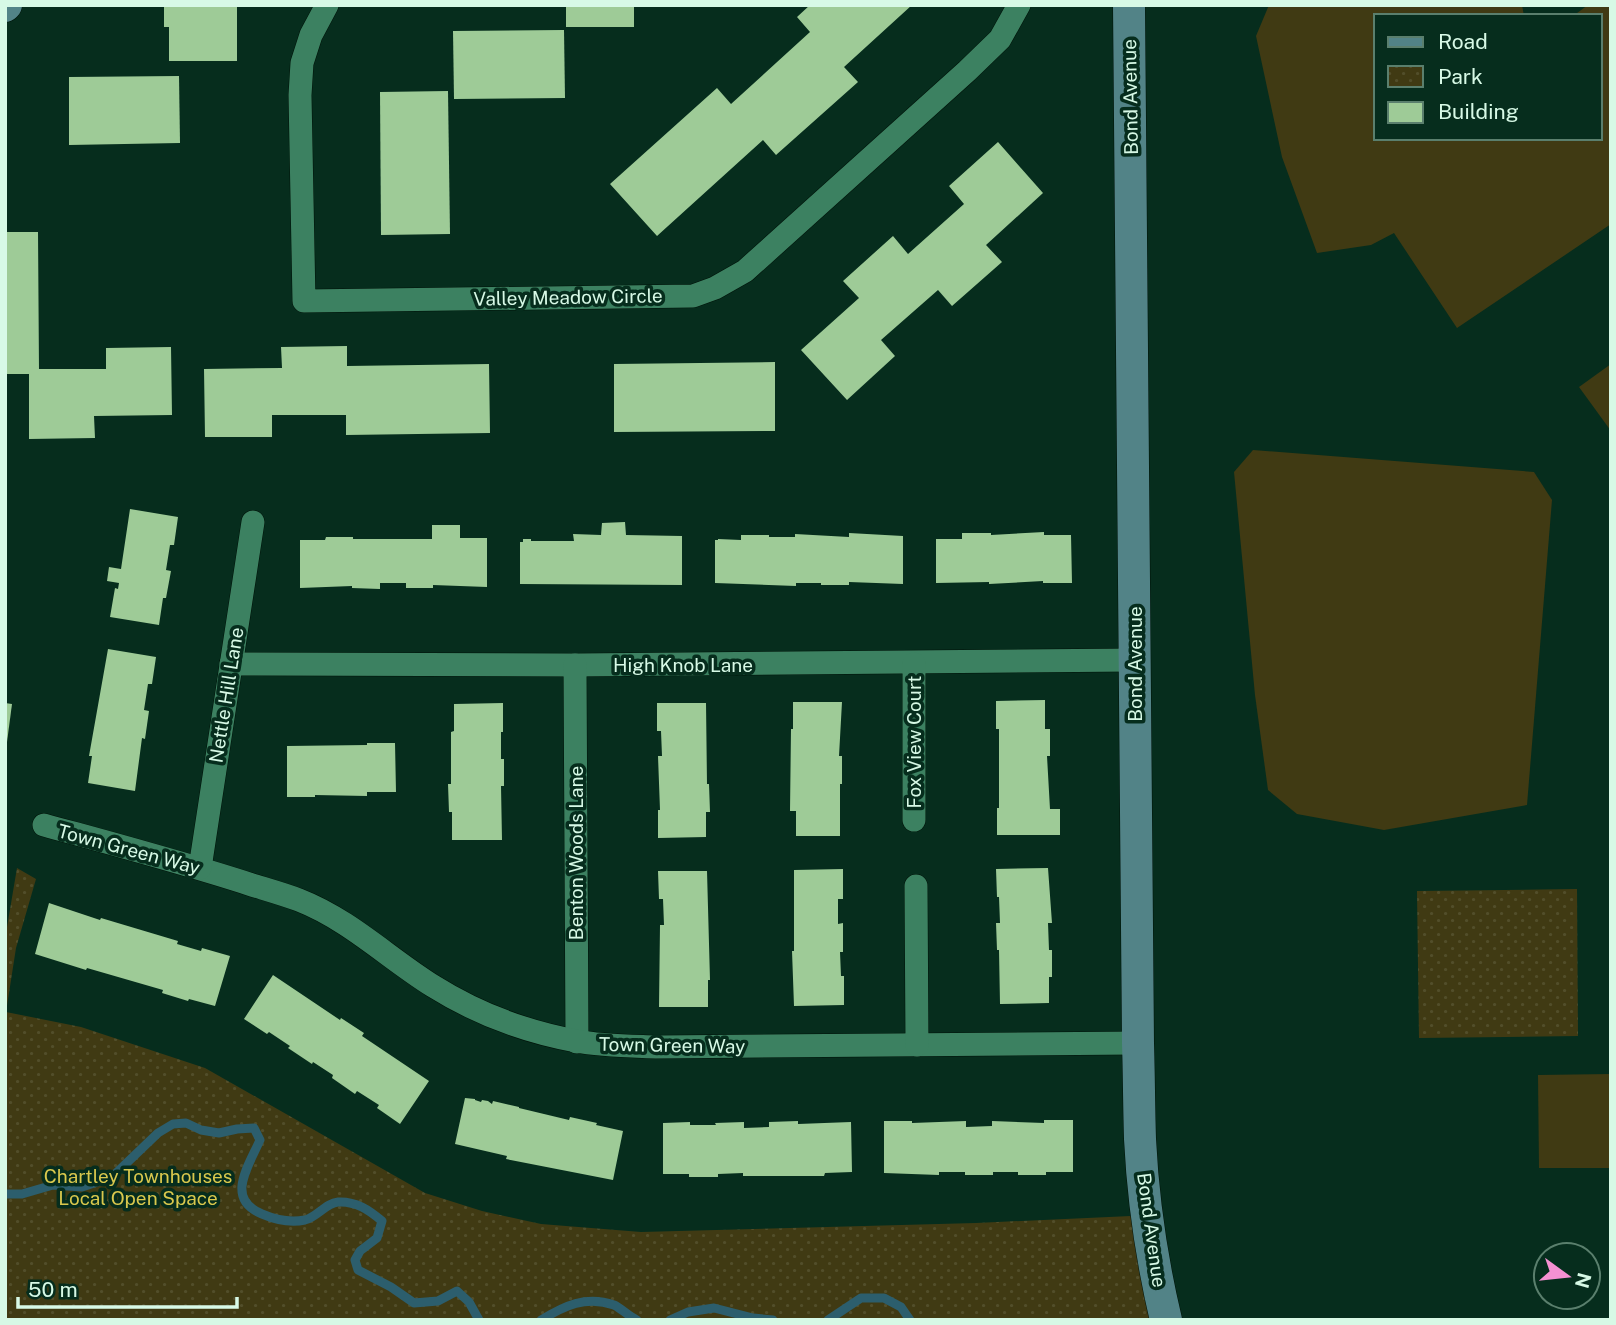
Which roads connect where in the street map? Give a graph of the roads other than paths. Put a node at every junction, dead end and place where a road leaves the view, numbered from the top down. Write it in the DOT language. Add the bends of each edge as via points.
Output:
graph roads {
  1 [pos="327,5"];
  2 [pos="1019,5"];
  3 [pos="1129,5"];
  4 [pos="253,522"];
  5 [pos="1135,660"];
  6 [pos="231,664"];
  7 [pos="914,664"];
  8 [pos="575,665"];
  9 [pos="914,820"];
  10 [pos="44,825"];
  11 [pos="200,867"];
  12 [pos="916,886"];
  13 [pos="577,1042"];
  14 [pos="1138,1043"];
  15 [pos="917,1045"];
  16 [pos="1166,1320"];
  1 -- 2 [label="street, Valley Meadow Circle" via="302,63 304,301 693,296 715,288 745,271 967,71 1000,39"];
  3 -- 5 [label="street, Bond Avenue"];
  4 -- 6 [label="street, Nettle Hill Lane"];
  5 -- 7 [label="street, High Knob Lane"];
  5 -- 14 [label="street, Bond Avenue"];
  6 -- 8 [label="street, High Knob Lane"];
  6 -- 11 [label="street, Nettle Hill Lane"];
  7 -- 8 [label="street, High Knob Lane"];
  7 -- 9 [label="street, Fox View Court"];
  8 -- 13 [label="street, Benton Woods Lane"];
  10 -- 11 [label="street, Town Green Way"];
  11 -- 13 [label="street, Town Green Way" via="300,900 336,918 432,986 469,1006"];
  12 -- 15 [label="street"];
  13 -- 15 [label="street, Town Green Way" via="656,1047"];
  14 -- 15 [label="street, Town Green Way"];
  14 -- 16 [label="street, Bond Avenue" via="1140,1142"];
}
